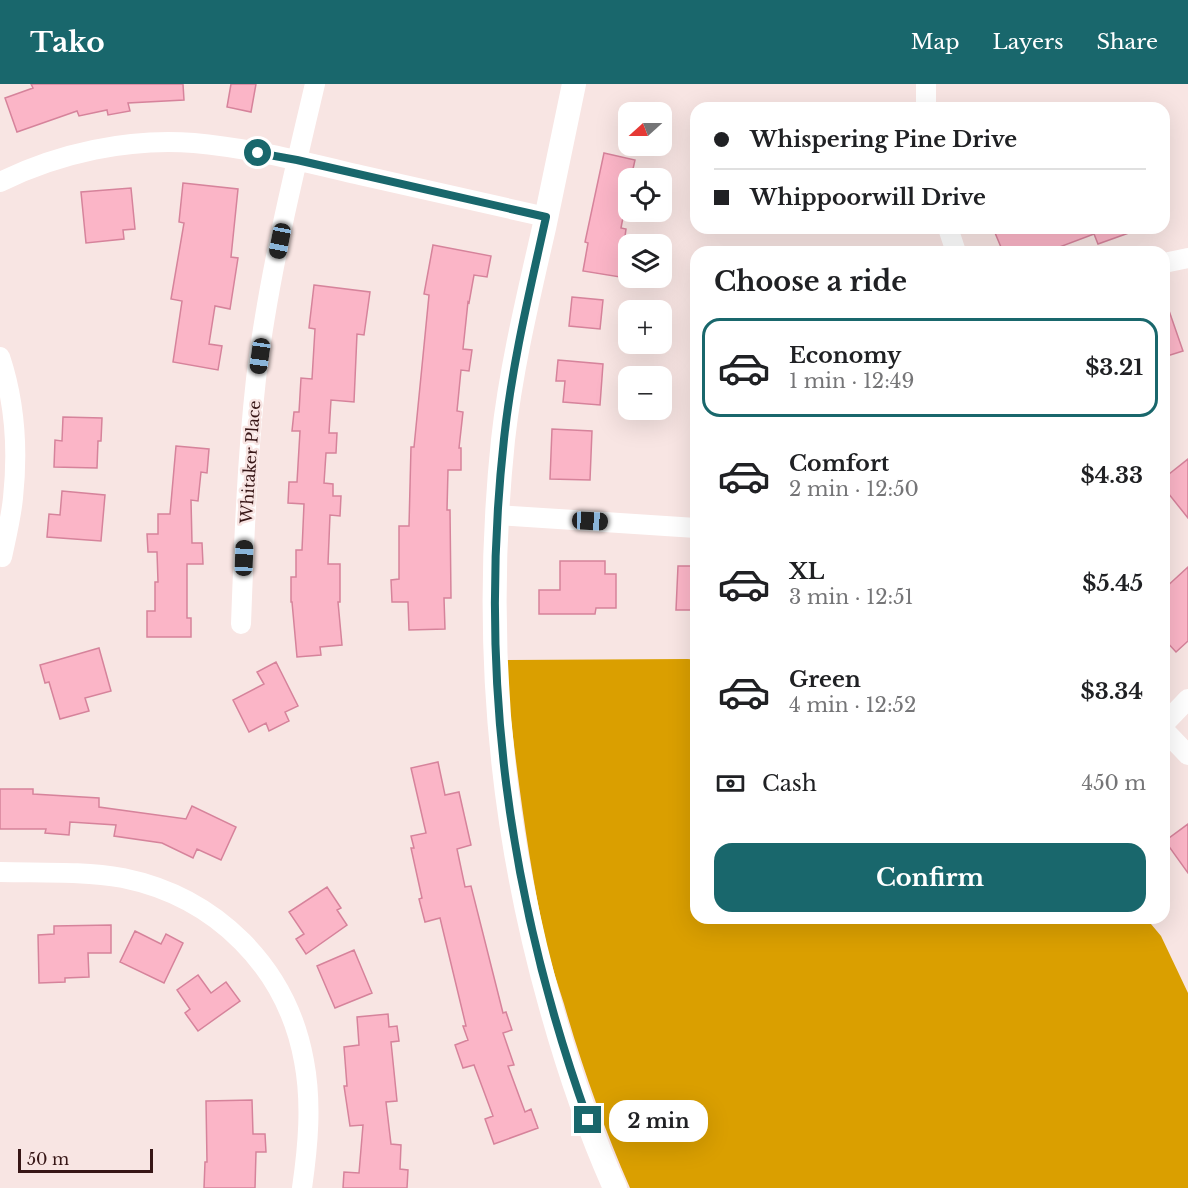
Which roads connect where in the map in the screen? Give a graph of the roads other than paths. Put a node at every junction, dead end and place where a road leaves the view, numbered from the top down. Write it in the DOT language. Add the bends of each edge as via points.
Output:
graph roads {
  1 [pos="315,84"];
  2 [pos="574,84"];
  3 [pos="926,84"];
  4 [pos="926,102"];
  5 [pos="297,160"];
  6 [pos="0,182"];
  7 [pos="546,217"];
  8 [pos="1188,258"];
  9 [pos="1170,262"];
  10 [pos="0,357"];
  11 [pos="498,515"];
  12 [pos="690,528"];
  13 [pos="2,557"];
  14 [pos="241,624"];
  15 [pos="1188,699"];
  16 [pos="1170,718"];
  17 [pos="1170,736"];
  18 [pos="1188,755"];
  19 [pos="0,872"];
  20 [pos="302,1188"];
  21 [pos="615,1188"];
  1 -- 5 [label="street, Whitaker Place"];
  2 -- 7 [label="street"];
  3 -- 4 [label="street"];
  5 -- 6 [label="street" via="192,143 136,144 67,156"];
  5 -- 7 [label="street"];
  5 -- 14 [label="street, Whitaker Place" via="256,378"];
  7 -- 11 [label="street" via="509,399"];
  8 -- 9 [label="street"];
  10 -- 13 [label="street" via="13,414 15,457 13,501"];
  11 -- 12 [label="street"];
  11 -- 21 [label="street" via="496,683 512,832 557,1028"];
  15 -- 16 [label="street"];
  17 -- 18 [label="street"];
  19 -- 20 [label="street" via="109,876 141,883 202,910 246,944 278,989 301,1045 308,1106"];
}
